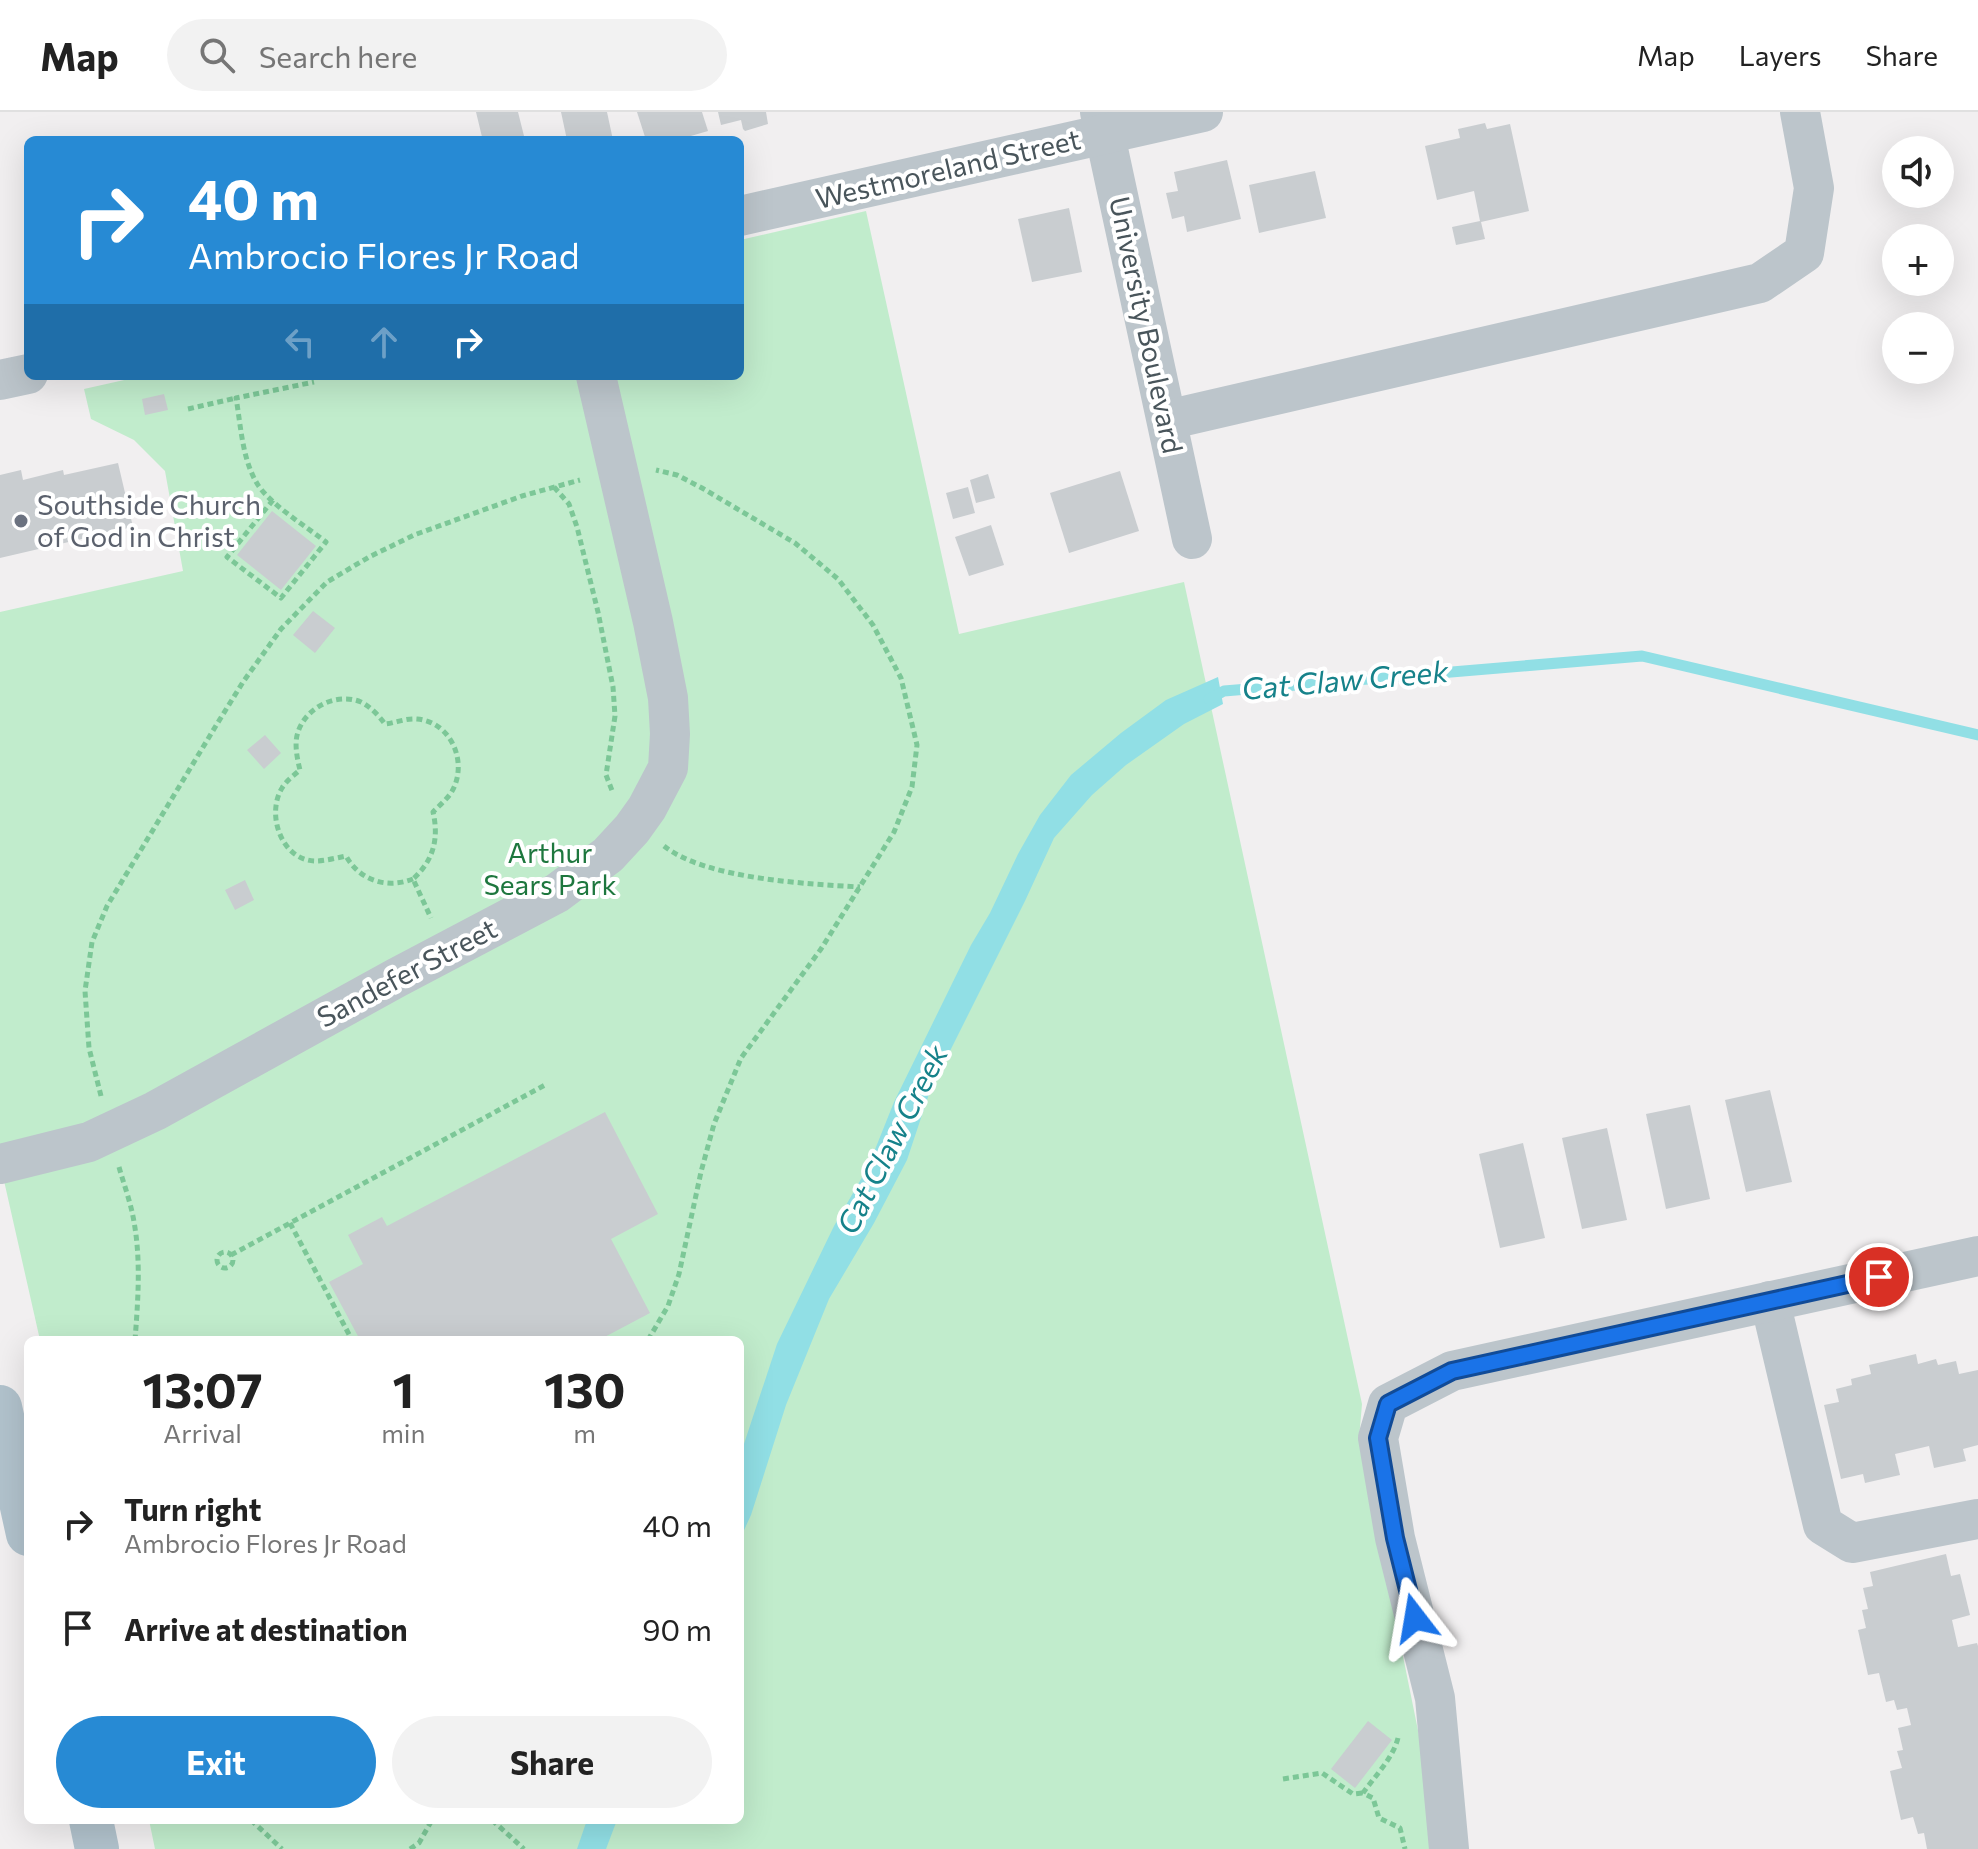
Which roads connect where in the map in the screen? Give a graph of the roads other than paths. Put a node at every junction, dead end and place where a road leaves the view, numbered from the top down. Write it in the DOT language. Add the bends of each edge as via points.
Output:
graph roads {
  1 [pos="1203,112"];
  2 [pos="1800,112"];
  3 [pos="1102,123"];
  4 [pos="744,215"];
  5 [pos="24,375"];
  6 [pos="0,380"];
  7 [pos="597,380"];
  8 [pos="1167,420"];
  9 [pos="1192,539"];
  10 [pos="0,1164"];
  11 [pos="1978,1256"];
  12 [pos="1770,1301"];
  13 [pos="0,1407"];
  14 [pos="6,1462"];
  15 [pos="1978,1519"];
  16 [pos="24,1521"];
  17 [pos="92,1824"];
  18 [pos="97,1849"];
  19 [pos="1449,1849"];
  1 -- 3 [label="street, Westmoreland Street"];
  2 -- 8 [label="street" via="1814,188 1804,253 1760,283"];
  3 -- 4 [label="street, Westmoreland Street"];
  3 -- 8 [label="street, University Boulevard"];
  5 -- 6 [label="street"];
  7 -- 10 [label="street, Sandefer Street" via="668,698 668,768 638,821 608,855 557,893 184,1095 89,1142"];
  8 -- 9 [label="street, University Boulevard"];
  11 -- 12 [label="street"];
  12 -- 15 [label="street" via="1823,1525 1852,1543"];
  12 -- 19 [label="street" via="1452,1371 1388,1404 1378,1438 1395,1538 1435,1698"];
  13 -- 14 [label="main road"];
  14 -- 16 [label="main road"];
  17 -- 18 [label="main road"];
}
